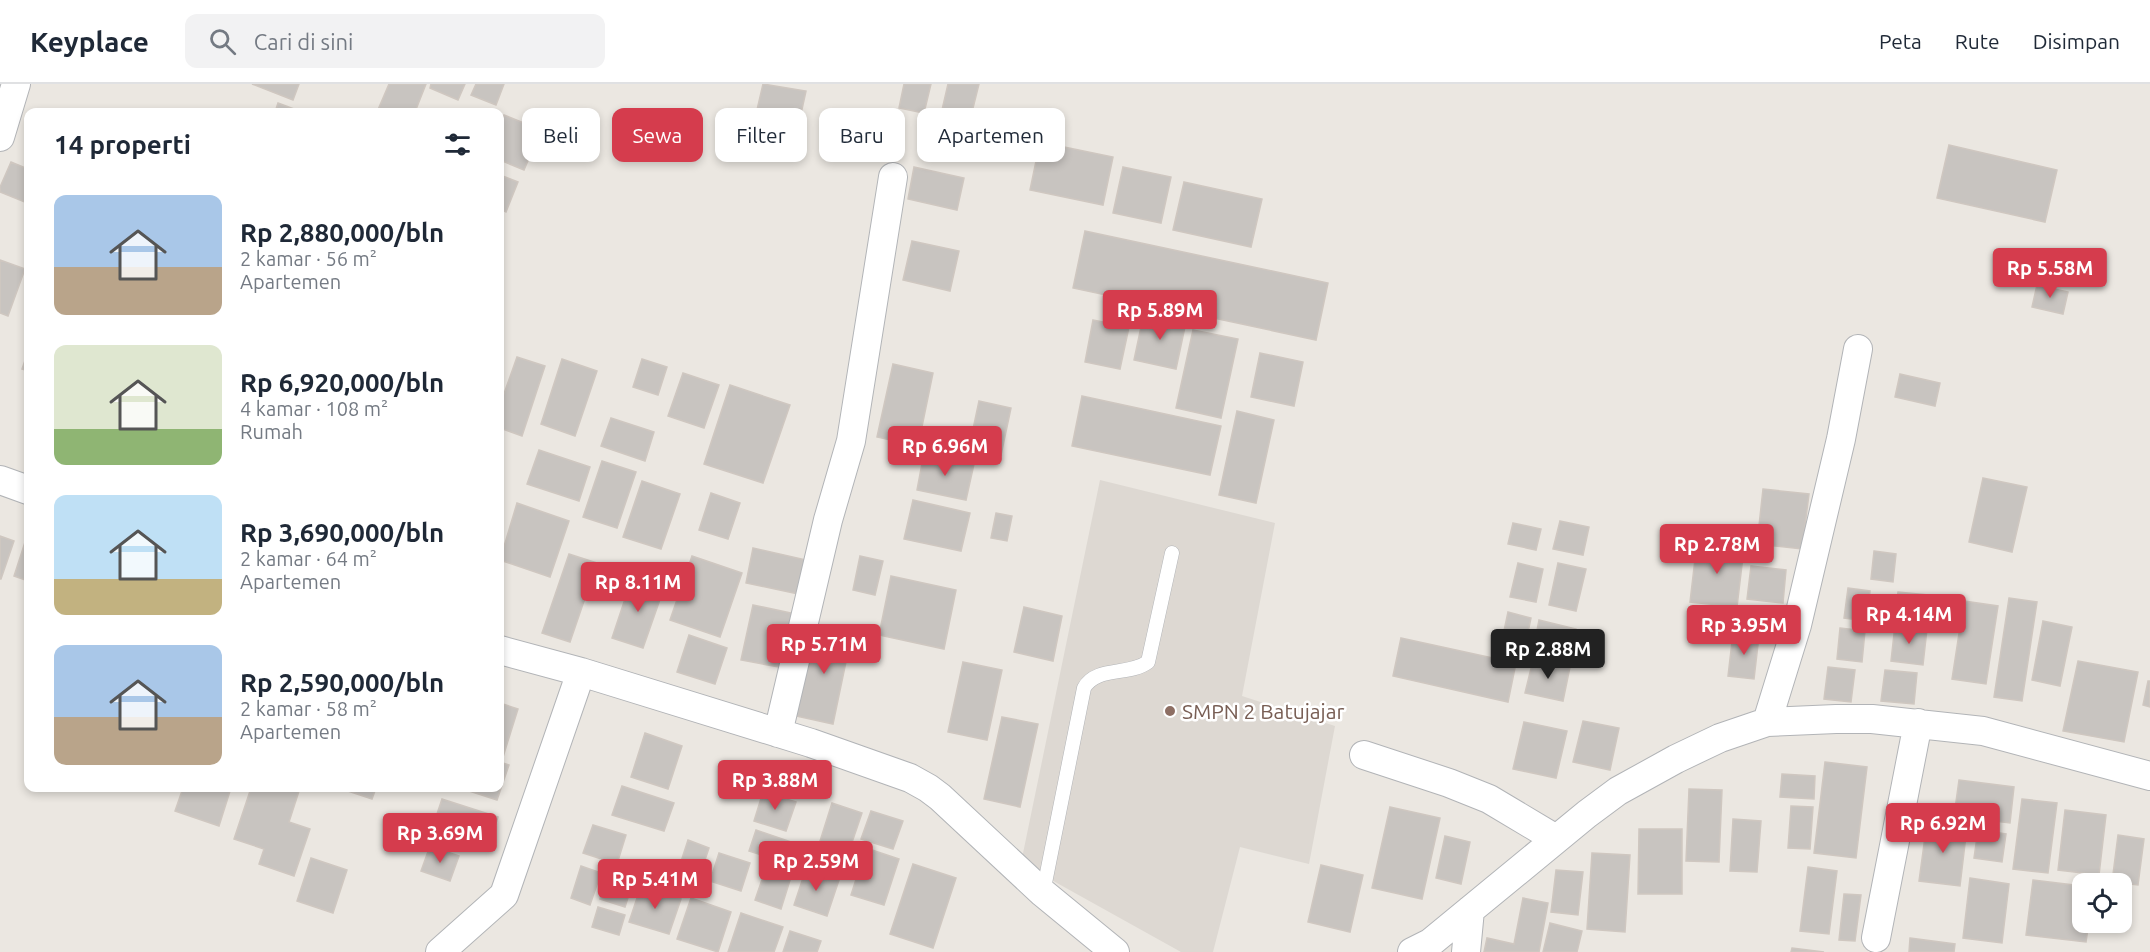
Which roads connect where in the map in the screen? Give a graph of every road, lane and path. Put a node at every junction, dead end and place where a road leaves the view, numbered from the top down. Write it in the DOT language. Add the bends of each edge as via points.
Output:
graph roads {
  1 [pos="16,84"];
  2 [pos="0,137"];
  3 [pos="893,177"];
  4 [pos="1858,349"];
  5 [pos="0,480"];
  6 [pos="24,489"];
  7 [pos="1172,553"];
  8 [pos="504,651"];
  9 [pos="581,672"];
  10 [pos="1767,722"];
  11 [pos="1918,723"];
  12 [pos="778,733"];
  13 [pos="1364,755"];
  14 [pos="2150,776"];
  15 [pos="1556,839"];
  16 [pos="1043,893"];
  17 [pos="1470,910"];
  18 [pos="1876,938"];
  19 [pos="440,952"];
  20 [pos="1115,952"];
  21 [pos="1412,952"];
  22 [pos="1466,952"];
  1 -- 2 [label="street"];
  3 -- 12 [label="street" via="851,441 828,520"];
  4 -- 10 [label="street" via="1797,625"];
  5 -- 6 [label="street"];
  7 -- 16 [label="lane" via="1148,662 1134,670 1095,676 1084,687"];
  8 -- 9 [label="street"];
  9 -- 12 [label="street"];
  9 -- 19 [label="street" via="504,895"];
  10 -- 11 [label="street" via="1836,719"];
  10 -- 15 [label="street" via="1720,738 1618,791"];
  11 -- 14 [label="street" via="2012,737"];
  11 -- 18 [label="street"];
  12 -- 16 [label="street" via="890,770 928,788"];
  13 -- 15 [label="street" via="1489,799"];
  15 -- 17 [label="street"];
  16 -- 20 [label="street"];
  17 -- 21 [label="street" via="1430,943"];
  17 -- 22 [label="street"];
}
